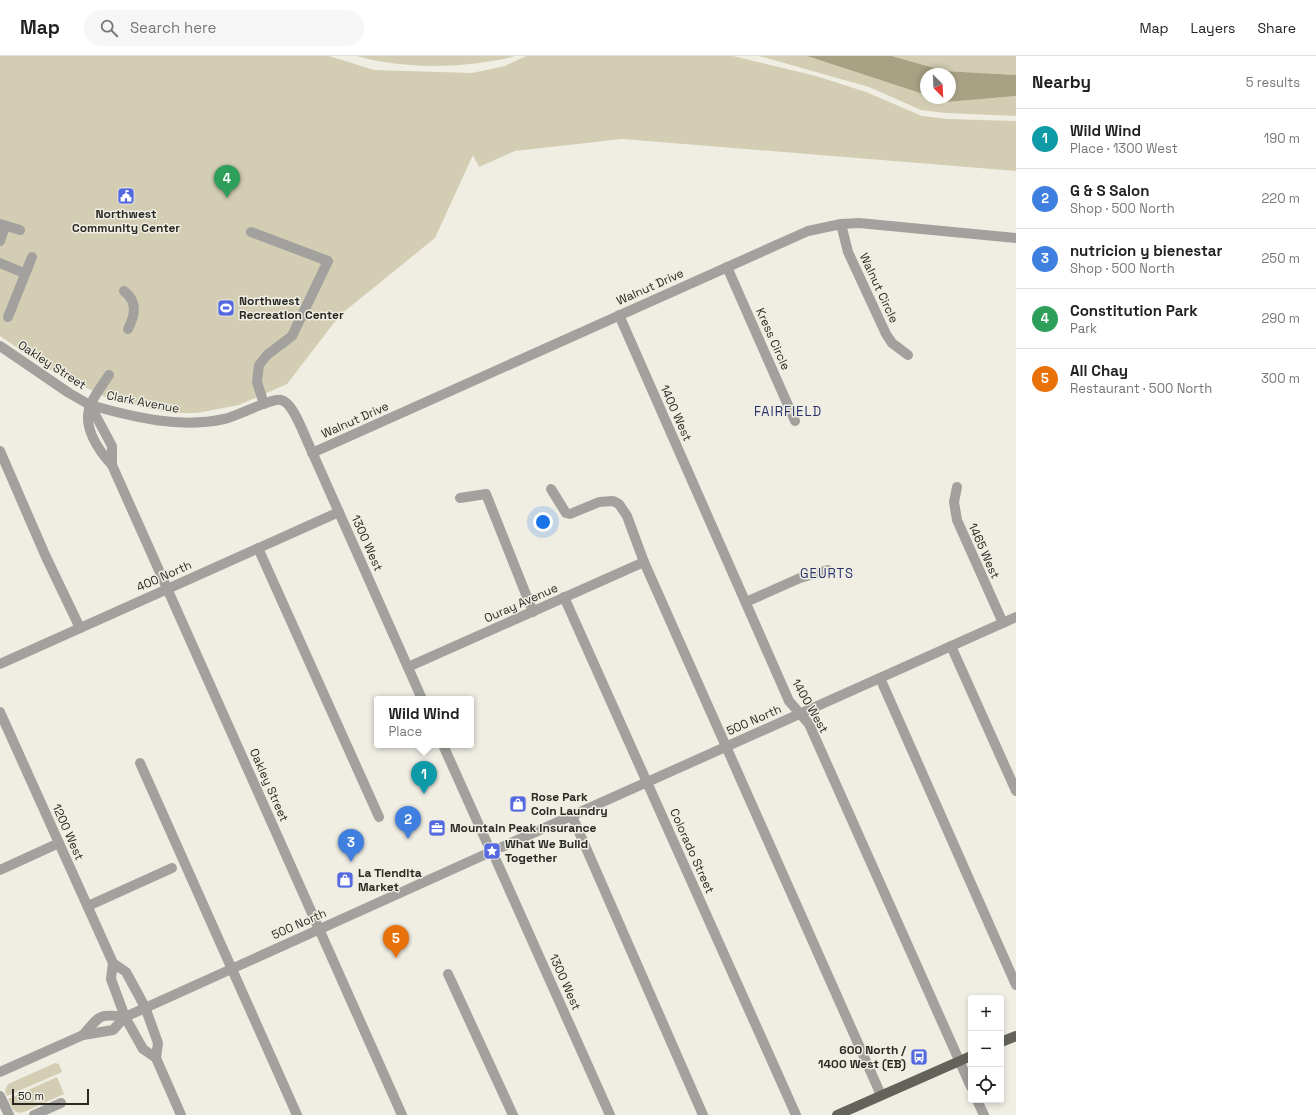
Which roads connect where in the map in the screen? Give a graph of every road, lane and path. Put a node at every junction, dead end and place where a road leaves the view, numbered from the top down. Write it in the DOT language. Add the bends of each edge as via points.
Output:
graph roads {
  1 [pos="841,224"];
  2 [pos="2,225"];
  3 [pos="20,230"];
  4 [pos="251,232"];
  5 [pos="1016,238"];
  6 [pos="0,241"];
  7 [pos="32,257"];
  8 [pos="0,263"];
  9 [pos="727,267"];
  10 [pos="24,274"];
  11 [pos="124,291"];
  12 [pos="619,315"];
  13 [pos="8,317"];
  14 [pos="128,330"];
  15 [pos="0,346"];
  16 [pos="908,355"];
  17 [pos="109,374"];
  18 [pos="283,400"];
  19 [pos="264,404"];
  20 [pos="90,405"];
  21 [pos="796,421"];
  22 [pos="0,451"];
  23 [pos="312,453"];
  24 [pos="956,486"];
  25 [pos="551,489"];
  26 [pos="460,498"];
  27 [pos="338,512"];
  28 [pos="258,548"];
  29 [pos="644,562"];
  30 [pos="828,570"];
  31 [pos="167,589"];
  32 [pos="564,597"];
  33 [pos="746,602"];
  34 [pos="533,612"];
  35 [pos="1016,617"];
  36 [pos="1003,623"];
  37 [pos="80,628"];
  38 [pos="951,646"];
  39 [pos="0,664"];
  40 [pos="408,667"];
  41 [pos="880,678"];
  42 [pos="421,696"];
  43 [pos="0,712"];
  44 [pos="800,714"];
  45 [pos="726,747"];
  46 [pos="444,748"];
  47 [pos="140,763"];
  48 [pos="647,782"];
  49 [pos="1016,791"];
  50 [pos="572,816"];
  51 [pos="379,817"];
  52 [pos="487,843"];
  53 [pos="59,844"];
  54 [pos="502,847"];
  55 [pos="484,855"];
  56 [pos="496,860"];
  57 [pos="172,868"];
  58 [pos="0,870"];
  59 [pos="88,906"];
  60 [pos="319,929"];
  61 [pos="113,963"];
  62 [pos="233,968"];
  63 [pos="448,974"];
  64 [pos="1016,985"];
  65 [pos="145,1008"];
  66 [pos="125,1017"];
  67 [pos="82,1035"];
  68 [pos="1016,1036"];
  69 [pos="1004,1041"];
  70 [pos="968,1057"];
  71 [pos="156,1058"];
  72 [pos="959,1060"];
  73 [pos="0,1072"];
  74 [pos="968,1080"];
  75 [pos="881,1095"];
  76 [pos="0,1096"];
  77 [pos="61,1103"];
  78 [pos="978,1103"];
  79 [pos="9,1115"];
  80 [pos="34,1115"];
  81 [pos="181,1115"];
  82 [pos="297,1115"];
  83 [pos="402,1115"];
  84 [pos="513,1115"];
  85 [pos="610,1115"];
  86 [pos="703,1115"];
  87 [pos="796,1115"];
  88 [pos="837,1115"];
  89 [pos="984,1115"];
  1 -- 5 [label="street, Walnut Drive" via="877,224"];
  1 -- 9 [label="street, Walnut Drive" via="808,231"];
  1 -- 16 [label="street, Walnut Circle" via="848,252 886,334 892,343"];
  2 -- 3 [label="street"];
  2 -- 6 [label="street"];
  4 -- 19 [label="street" via="328,261 292,336 267,355 259,365 257,382"];
  7 -- 10 [label="street"];
  8 -- 10 [label="street"];
  9 -- 12 [label="street, Walnut Drive"];
  9 -- 21 [label="street, Kress Circle"];
  10 -- 13 [label="street"];
  11 -- 14 [label="street" via="135,305 134,317"];
  12 -- 23 [label="street, Walnut Drive"];
  12 -- 33 [label="street, 1400 West"];
  15 -- 20 [label="street, Oakley Street"];
  17 -- 20 [label="street"];
  18 -- 19 [label="street, Clark Avenue"];
  18 -- 23 [label="street, 1300 West" via="293,411"];
  19 -- 20 [label="street, Clark Avenue" via="225,419 186,423 126,415"];
  20 -- 31 [label="street, Oakley Street" via="87,421 101,452 112,465"];
  22 -- 37 [label="street"];
  23 -- 27 [label="street, 1300 West"];
  24 -- 36 [label="street, 1465 West" via="954,502 957,520"];
  25 -- 29 [label="street" via="566,513 570,514 599,502 613,501 619,504 627,516"];
  26 -- 34 [label="street" via="486,494"];
  27 -- 28 [label="street, 400 North"];
  27 -- 40 [label="street, 1300 West"];
  28 -- 31 [label="street, 400 North"];
  28 -- 51 [label="street"];
  29 -- 32 [label="street, Ouray Avenue"];
  29 -- 45 [label="street"];
  30 -- 33 [label="street" via="800,578"];
  31 -- 37 [label="street, 400 North"];
  31 -- 60 [label="street, Oakley Street"];
  32 -- 34 [label="street, Ouray Avenue"];
  32 -- 48 [label="street, Colorado Street"];
  33 -- 44 [label="street, 1400 West" via="789,701"];
  34 -- 40 [label="street, Ouray Avenue"];
  35 -- 36 [label="street, 500 North"];
  36 -- 38 [label="street, 500 North"];
  37 -- 39 [label="street, 400 North"];
  38 -- 41 [label="street, 500 North"];
  38 -- 49 [label="street"];
  40 -- 42 [label="street, 1300 West"];
  41 -- 44 [label="street, 500 North"];
  41 -- 64 [label="street"];
  43 -- 53 [label="street, 1200 West"];
  44 -- 45 [label="street, 500 North"];
  44 -- 72 [label="street, 1400 West" via="812,731"];
  45 -- 48 [label="street, 500 North"];
  45 -- 75 [label="street"];
  46 -- 52 [label="street"];
  47 -- 62 [label="street"];
  48 -- 50 [label="street, 500 North"];
  48 -- 87 [label="street, Colorado Street"];
  50 -- 54 [label="street, 500 North"];
  50 -- 86 [label="street"];
  52 -- 54 [label="street" via="496,842"];
  52 -- 55 [label="street" via="483,849"];
  53 -- 58 [label="street"];
  53 -- 59 [label="street, 1200 West"];
  54 -- 56 [label="street" via="502,855"];
  55 -- 56 [label="street" via="488,860"];
  55 -- 60 [label="street, 500 North"];
  56 -- 85 [label="street, 1300 West"];
  57 -- 59 [label="street"];
  59 -- 61 [label="street, 1200 West"];
  60 -- 62 [label="street, 500 North"];
  60 -- 83 [label="street, Oakley Street"];
  61 -- 65 [label="street, 1200 West" via="126,972"];
  61 -- 66 [label="street, 1200 West" via="111,979"];
  62 -- 65 [label="street, 500 North"];
  62 -- 82 [label="street"];
  63 -- 84 [label="street"];
  65 -- 66 [label="street, 500 North"];
  65 -- 71 [label="street, 1200 West" via="158,1043"];
  66 -- 67 [label="street, 500 North" via="114,1030"];
  66 -- 67 [label="street, 500 North" via="106,1014"];
  66 -- 71 [label="street, 1200 West" via="143,1049"];
  67 -- 73 [label="street, 500 North"];
  68 -- 69 [label="main road"];
  70 -- 72 [label="main road"];
  71 -- 81 [label="street, 1200 West"];
  72 -- 74 [label="street, 1400 West"];
  72 -- 75 [label="main road"];
  75 -- 88 [label="main road"];
  76 -- 79 [label="street"];
  77 -- 80 [label="street"];
  78 -- 89 [label="street"];
}
